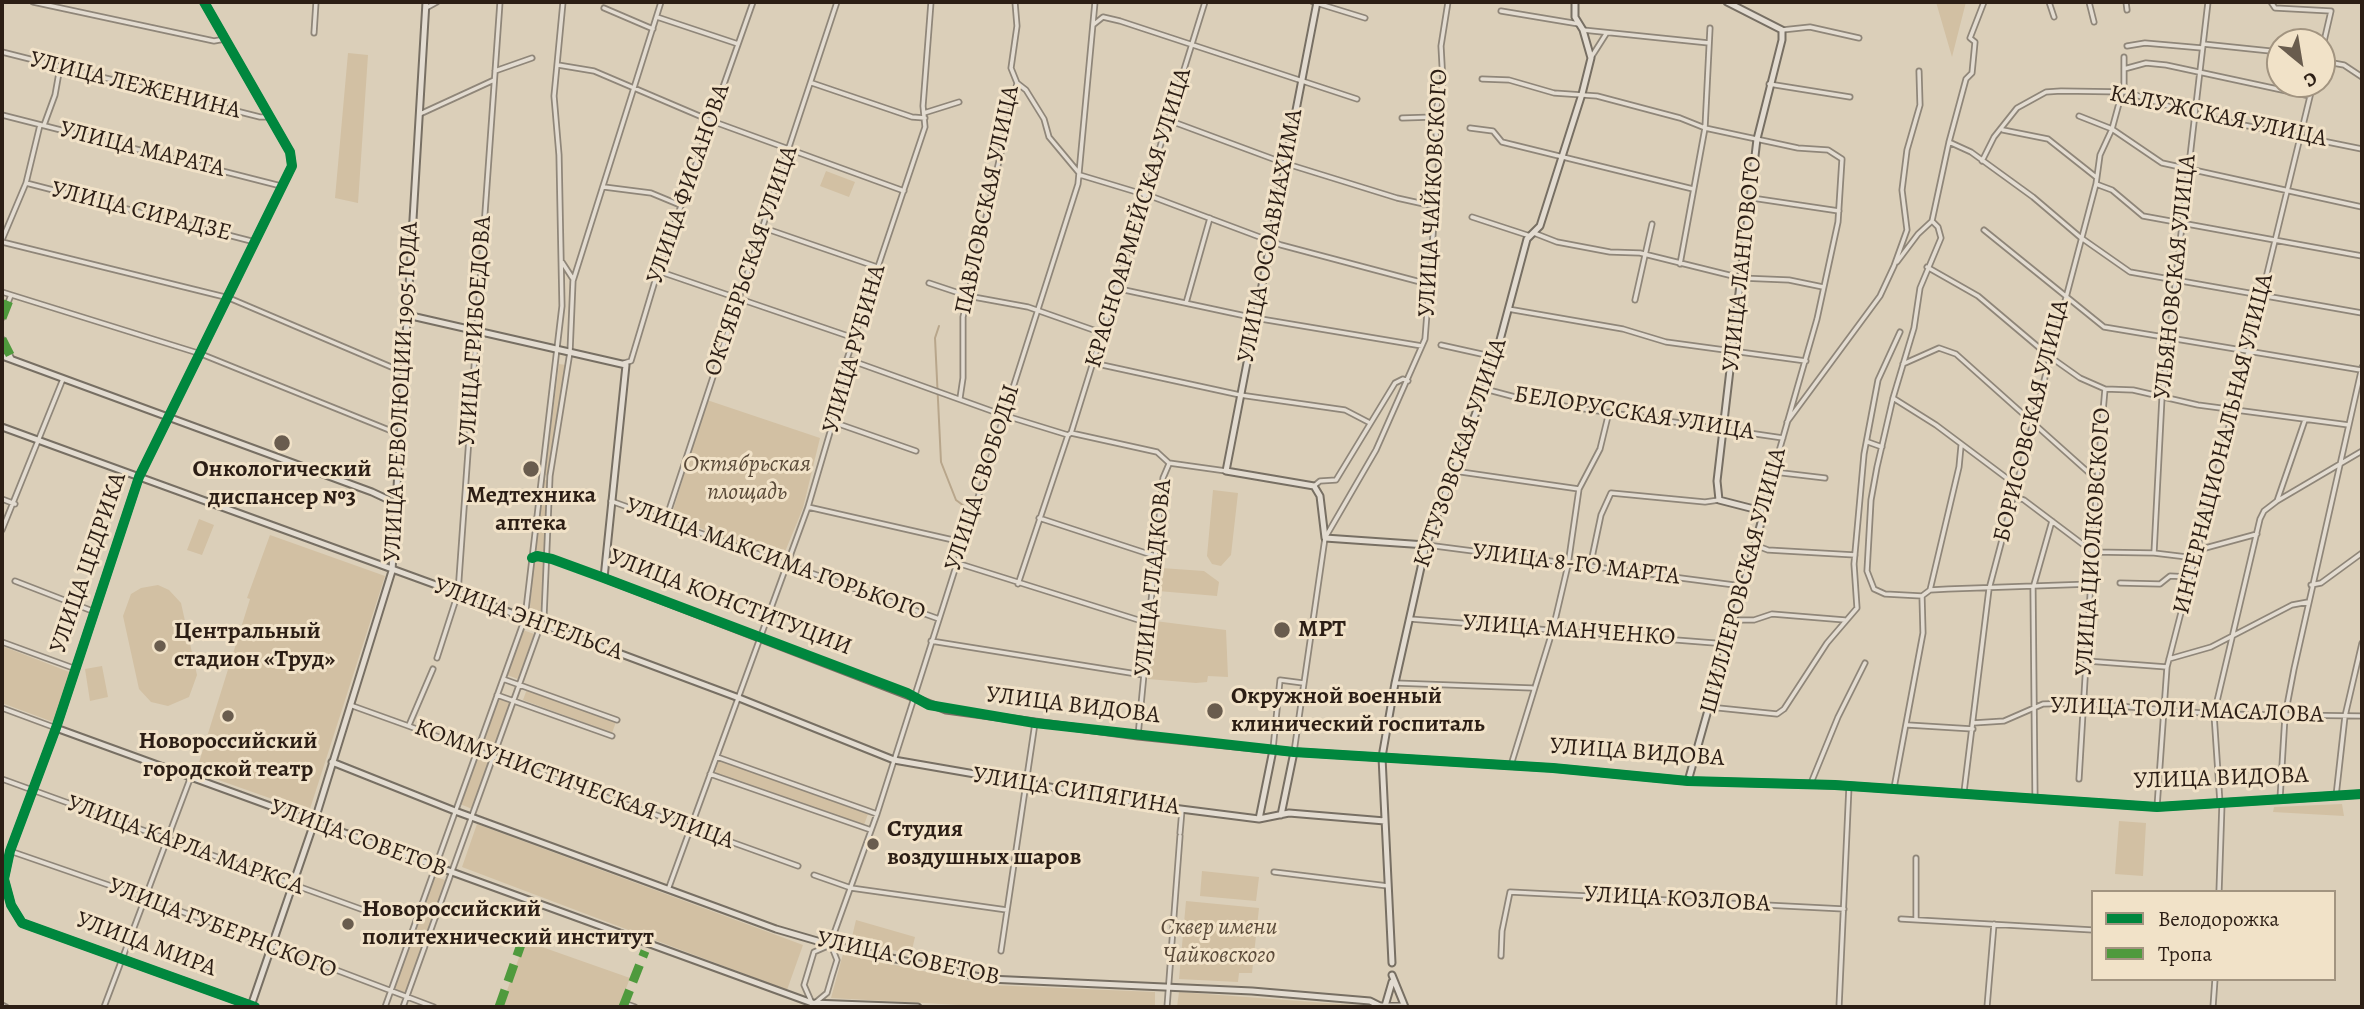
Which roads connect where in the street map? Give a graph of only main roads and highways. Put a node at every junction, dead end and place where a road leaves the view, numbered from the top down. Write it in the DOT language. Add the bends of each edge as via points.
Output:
graph roads {
  1 [pos="1383,1006"];
  2 [pos="1403,1007"];
  1 -- 2 [label="highway"];
}
